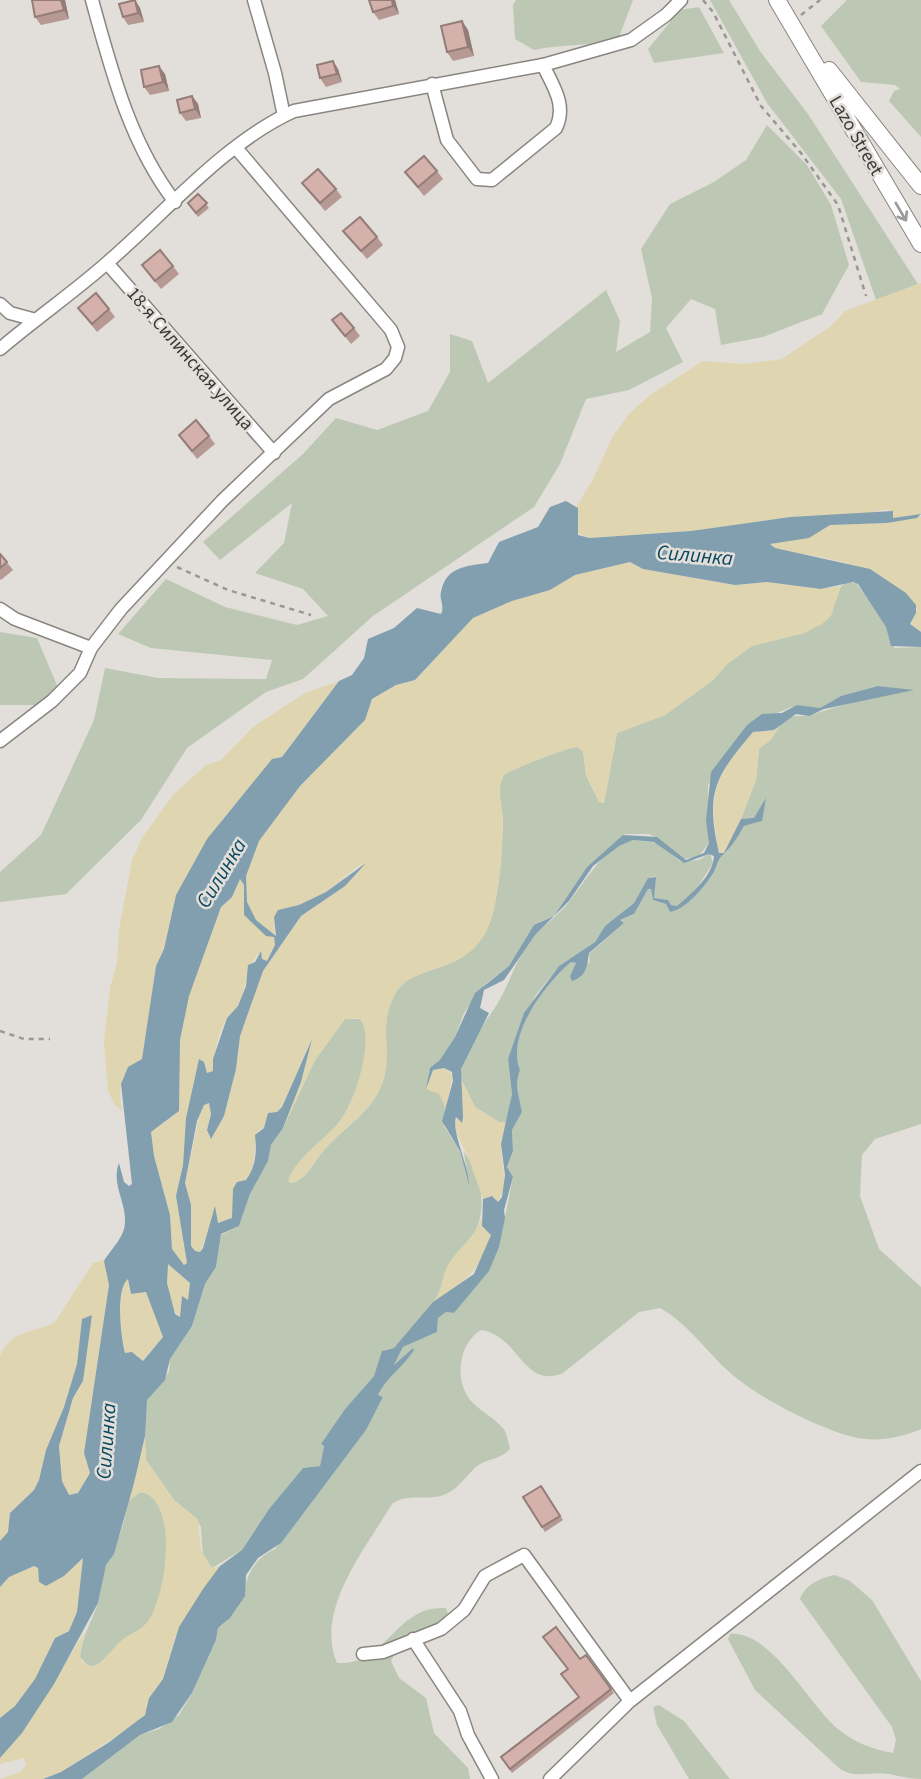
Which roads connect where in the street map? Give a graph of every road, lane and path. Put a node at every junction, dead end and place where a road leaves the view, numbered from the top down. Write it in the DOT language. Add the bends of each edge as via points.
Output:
graph roads {
  1 [pos="92,0"];
  2 [pos="254,0"];
  3 [pos="681,0"];
  4 [pos="703,0"];
  5 [pos="777,0"];
  6 [pos="820,0"];
  7 [pos="794,25"];
  8 [pos="543,65"];
  9 [pos="432,84"];
  10 [pos="284,116"];
  11 [pos="237,149"];
  12 [pos="921,186"];
  13 [pos="175,202"];
  14 [pos="918,240"];
  15 [pos="107,263"];
  16 [pos="866,296"];
  17 [pos="3,311"];
  18 [pos="36,320"];
  19 [pos="0,349"];
  20 [pos="274,453"];
  21 [pos="165,559"];
  22 [pos="0,609"];
  23 [pos="311,615"];
  24 [pos="91,648"];
  25 [pos="0,741"];
  26 [pos="0,1031"];
  27 [pos="50,1039"];
  28 [pos="921,1471"];
  29 [pos="413,1639"];
  30 [pos="363,1654"];
  31 [pos="630,1701"];
  32 [pos="492,1779"];
  33 [pos="550,1779"];
  1 -- 13 [label="street" via="111,70 137,136"];
  2 -- 10 [label="street"];
  3 -- 8 [label="street" via="631,40"];
  4 -- 16 [label="path" via="761,106 838,205"];
  5 -- 7 [label="main road, Lazo Street"];
  6 -- 7 [label="path"];
  7 -- 12 [label="main road, Lazo Street"];
  7 -- 14 [label="main road, Lazo Street, one-way"];
  8 -- 9 [label="street"];
  8 -- 9 [label="street" via="562,116 556,128 492,180 477,179 447,140"];
  9 -- 10 [label="street"];
  10 -- 11 [label="street"];
  11 -- 13 [label="street"];
  11 -- 20 [label="street" via="391,330 398,347 396,358 386,369 329,399"];
  13 -- 15 [label="street"];
  15 -- 18 [label="street"];
  15 -- 20 [label="street, 18-я Силинская улица"];
  17 -- 18 [label="street"];
  18 -- 19 [label="street"];
  20 -- 21 [label="street"];
  21 -- 23 [label="path" via="203,580"];
  21 -- 24 [label="street"];
  22 -- 24 [label="street"];
  24 -- 25 [label="street" via="80,673"];
  26 -- 27 [label="path" via="23,1039"];
  28 -- 31 [label="street"];
  29 -- 30 [label="street" via="383,1652"];
  29 -- 31 [label="street" via="440,1629 464,1610 485,1576 524,1555"];
  29 -- 32 [label="street" via="460,1711"];
  31 -- 33 [label="street"];
}
